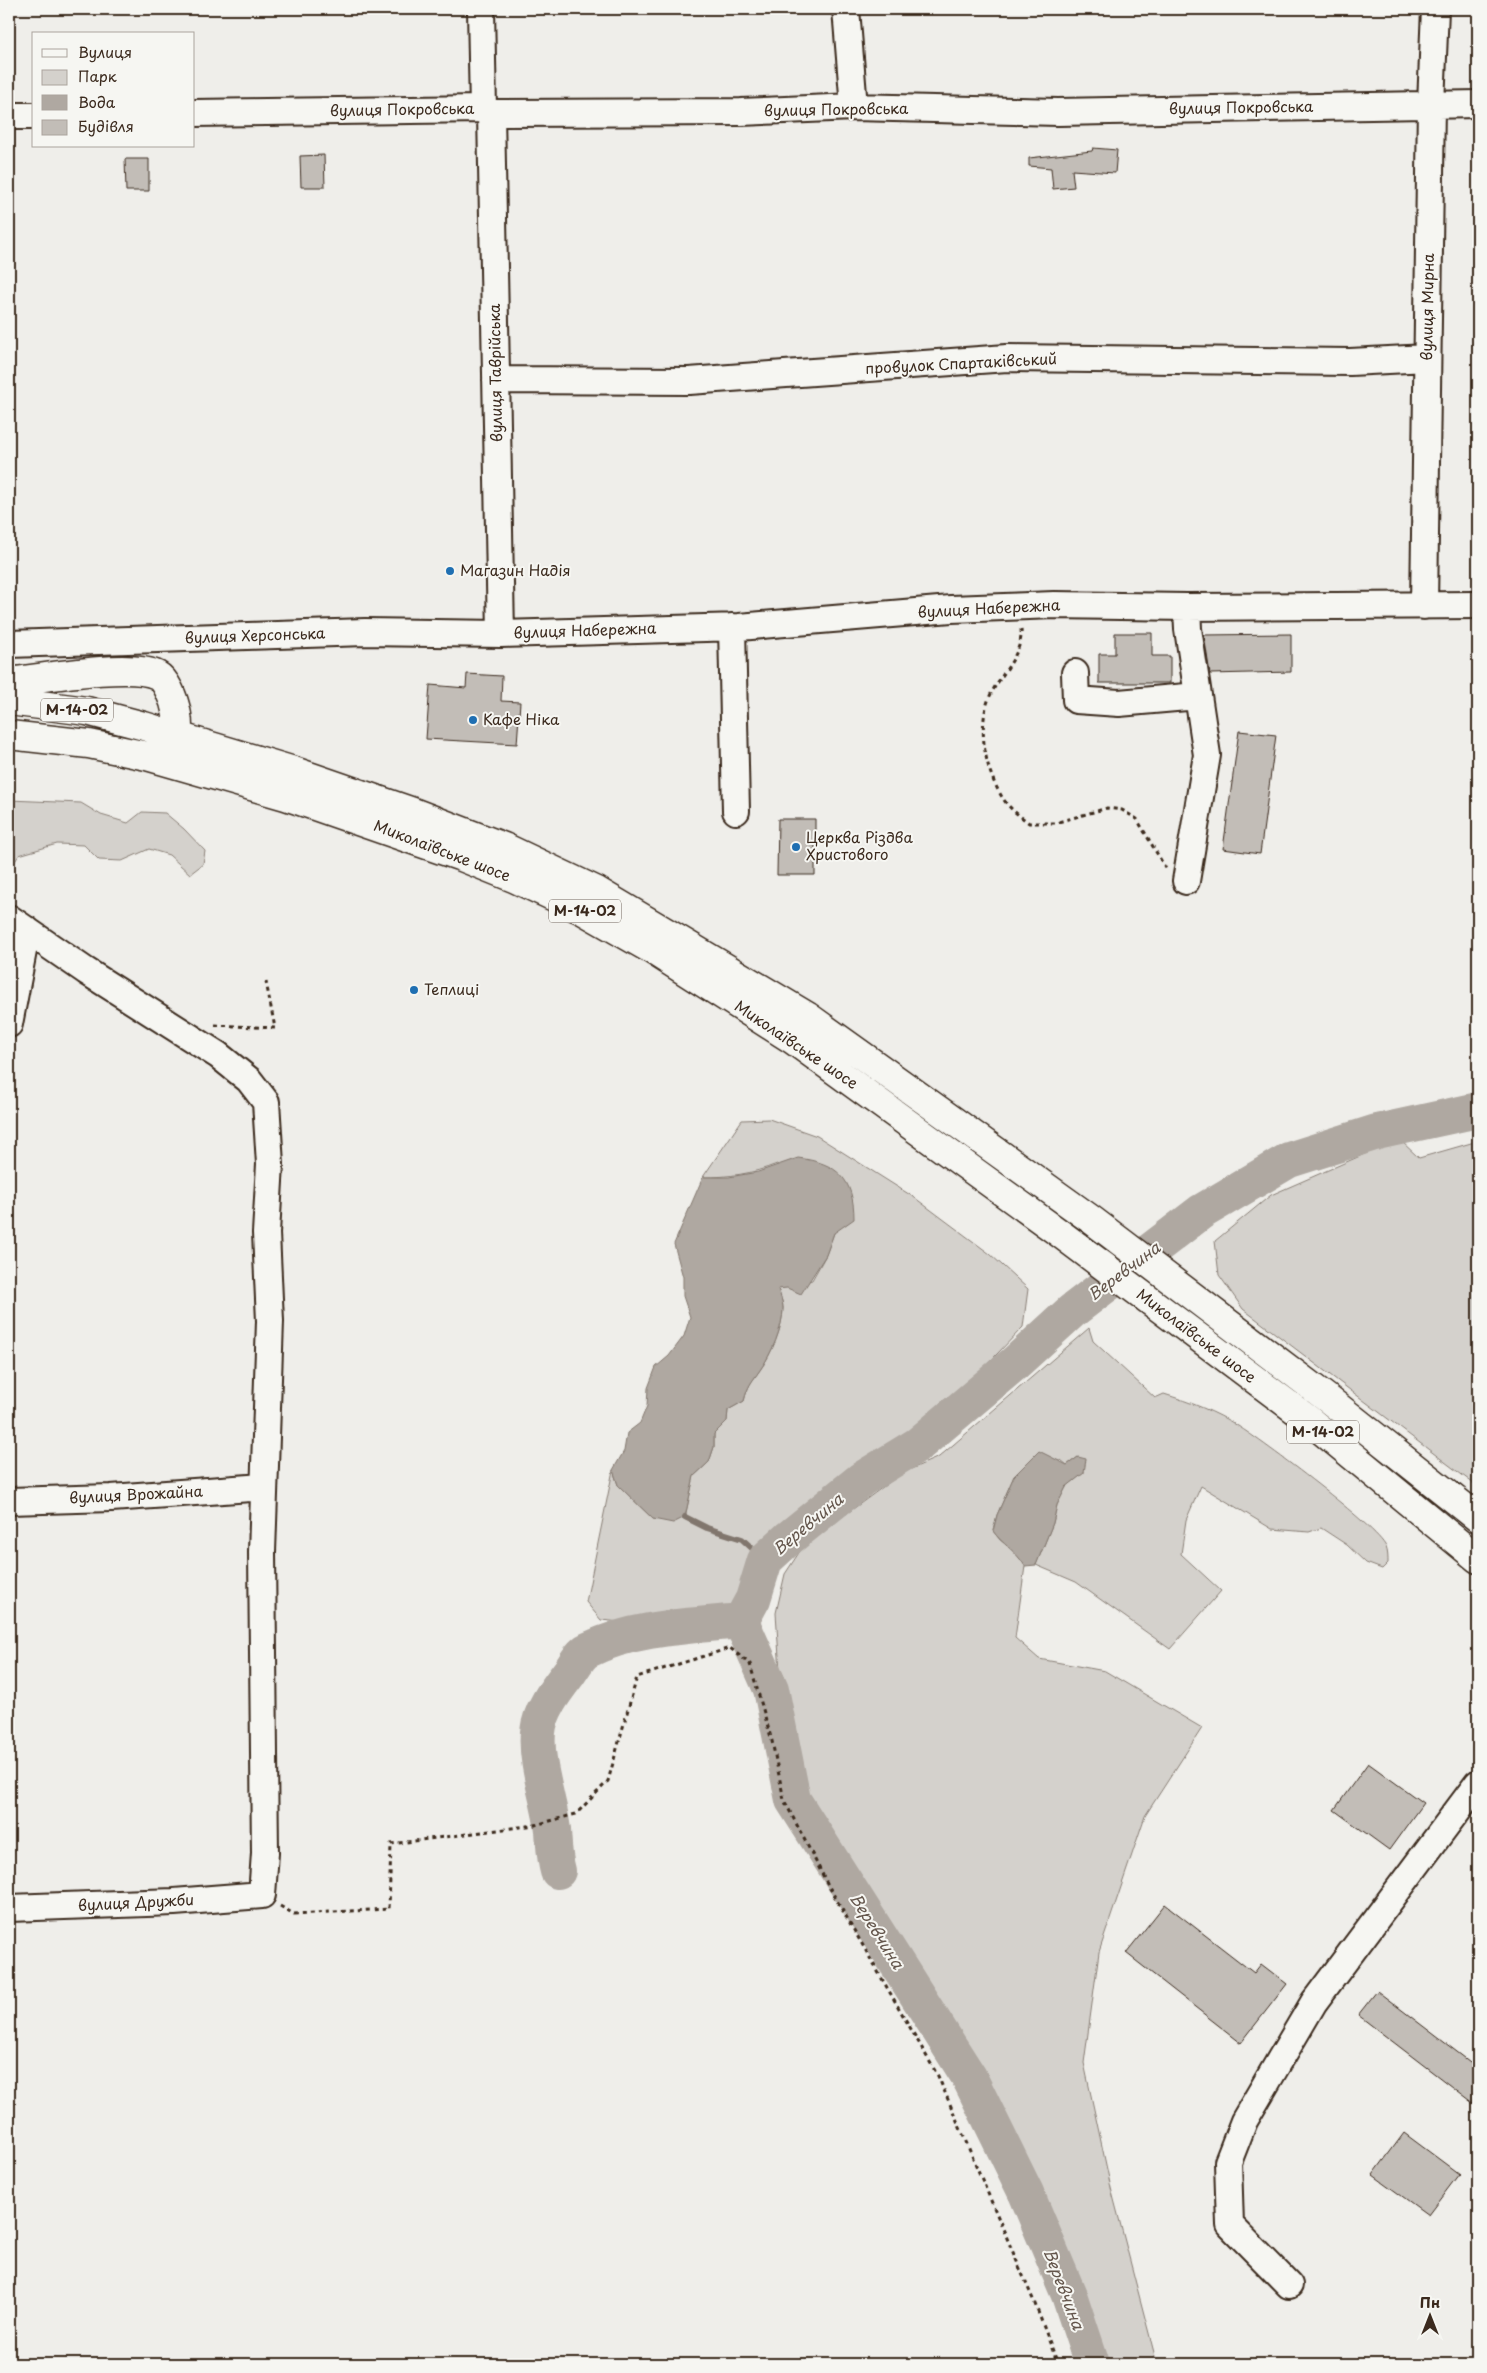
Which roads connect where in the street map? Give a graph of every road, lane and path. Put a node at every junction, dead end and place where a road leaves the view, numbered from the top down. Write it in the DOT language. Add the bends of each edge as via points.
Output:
graph roads {
  1 [pos="481,9"];
  2 [pos="846,9"];
  3 [pos="1435,9"];
  4 [pos="1431,104"];
  5 [pos="1478,104"];
  6 [pos="854,108"];
  7 [pos="487,111"];
  8 [pos="195,113"];
  9 [pos="9,116"];
  10 [pos="32,116"];
  11 [pos="1427,358"];
  12 [pos="496,380"];
  13 [pos="1478,605"];
  14 [pos="1020,606"];
  15 [pos="1424,606"];
  16 [pos="1187,607"];
  17 [pos="732,627"];
  18 [pos="501,634"];
  19 [pos="9,644"];
  20 [pos="1075,673"];
  21 [pos="9,682"];
  22 [pos="1198,696"];
  23 [pos="9,700"];
  24 [pos="9,724"];
  25 [pos="9,735"];
  26 [pos="176,736"];
  27 [pos="736,812"];
  28 [pos="1186,881"];
  29 [pos="18,924"];
  30 [pos="266,982"];
  31 [pos="9,1024"];
  32 [pos="208,1024"];
  33 [pos="264,1486"];
  34 [pos="9,1500"];
  35 [pos="1478,1518"];
  36 [pos="1478,1559"];
  37 [pos="1478,1783"];
  38 [pos="262,1895"];
  39 [pos="9,1908"];
  40 [pos="1289,2285"];
  41 [pos="1058,2364"];
  1 -- 7 [label="street, вулиця Таврійська"];
  2 -- 6 [label="street"];
  3 -- 4 [label="street, вулиця Мирна"];
  4 -- 5 [label="street, вулиця Покровська"];
  4 -- 6 [label="street, вулиця Покровська" via="1058,112"];
  4 -- 11 [label="street, вулиця Мирна"];
  6 -- 7 [label="street, вулиця Покровська" via="741,112"];
  7 -- 8 [label="street, вулиця Покровська"];
  7 -- 12 [label="street, вулиця Таврійська"];
  9 -- 10 [label="street"];
  11 -- 12 [label="street, провулок Спартаківський" via="1350,362 1008,358 689,381"];
  11 -- 15 [label="street, вулиця Мирна"];
  12 -- 18 [label="street, вулиця Таврійська"];
  13 -- 15 [label="street, вулиця Набережна"];
  14 -- 16 [label="street, вулиця Набережна"];
  14 -- 17 [label="street, вулиця Набережна"];
  14 -- 28 [label="path" via="1022,638 985,708 984,729 990,774 1004,800 1029,823 1055,823 1107,808 1122,810 1137,819 1173,877"];
  15 -- 16 [label="street, вулиця Набережна"];
  16 -- 22 [label="street"];
  17 -- 18 [label="street, вулиця Набережна"];
  17 -- 27 [label="street"];
  18 -- 19 [label="street, вулиця Херсонська" via="365,632"];
  20 -- 22 [label="street" via="1076,700 1119,703"];
  21 -- 26 [label="main road" via="121,670 149,672 166,683 175,703"];
  22 -- 28 [label="street" via="1207,755"];
  23 -- 26 [label="main road, Миколаївське шосе / М-14-02" via="87,711"];
  24 -- 26 [label="main road" via="78,728 167,746"];
  25 -- 36 [label="main road, Миколаївське шосе / М-14-02" via="88,744 147,756 286,796 459,856 575,907 649,948 793,1040 1062,1235 1309,1420"];
  26 -- 35 [label="main road, Миколаївське шосе / М-14-02" via="294,771 504,847 597,891 807,1016 1195,1297"];
  29 -- 31 [label="street"];
  29 -- 33 [label="street" via="218,1055 248,1080 266,1102 270,1164 266,1233 270,1321"];
  30 -- 32 [label="path" via="275,1028"];
  33 -- 34 [label="street, вулиця Врожайна" via="111,1498"];
  33 -- 38 [label="street" via="262,1738 265,1853"];
  37 -- 40 [label="street" via="1314,2002 1244,2121 1228,2162 1230,2225"];
  38 -- 39 [label="street, вулиця Дружби"];
  38 -- 41 [label="path" via="294,1914 389,1909 391,1844 535,1825 576,1814 608,1781 637,1677 730,1648 750,1664 772,1740 784,1800 828,1885 938,2076"];
}
